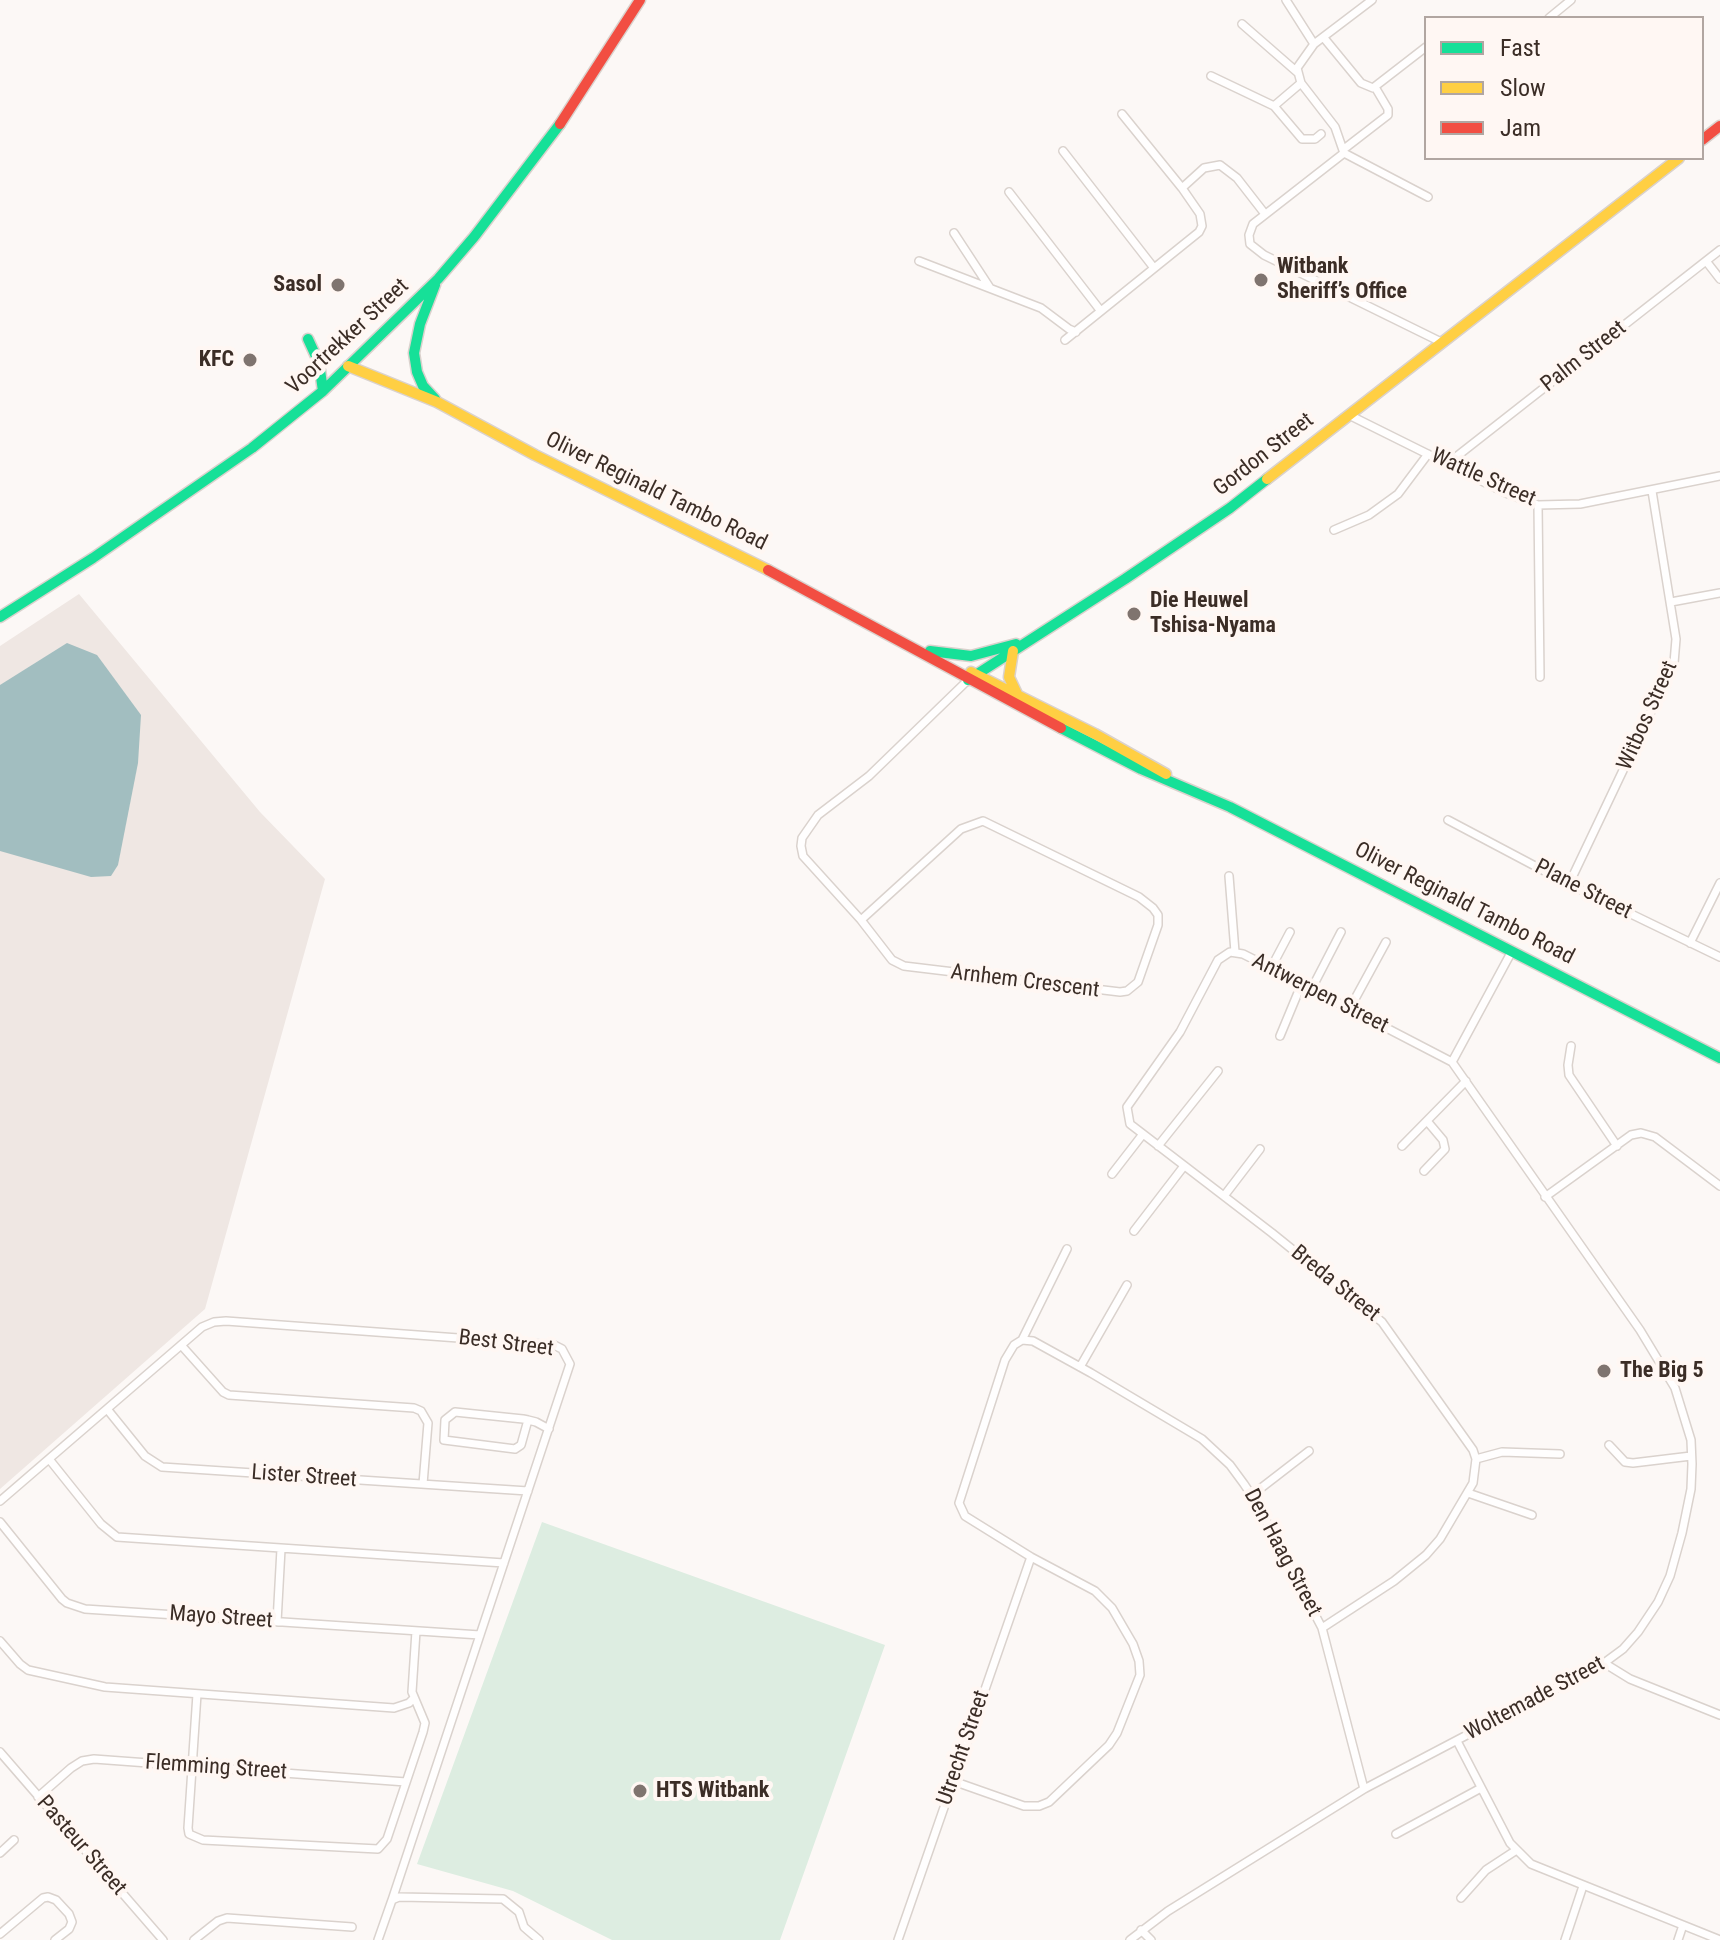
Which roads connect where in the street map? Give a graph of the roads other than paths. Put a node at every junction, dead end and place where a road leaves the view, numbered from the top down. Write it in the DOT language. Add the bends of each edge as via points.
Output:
graph roads {
  1 [pos="640,0"];
  2 [pos="1286,0"];
  3 [pos="1372,0"];
  4 [pos="1571,0"];
  5 [pos="1551,16"];
  6 [pos="1242,24"];
  7 [pos="1324,38"];
  8 [pos="1314,44"];
  9 [pos="1424,49"];
  10 [pos="1297,72"];
  11 [pos="1211,76"];
  12 [pos="1301,83"];
  13 [pos="1375,87"];
  14 [pos="1274,106"];
  15 [pos="1122,114"];
  16 [pos="1720,126"];
  17 [pos="1321,134"];
  18 [pos="1704,138"];
  19 [pos="1063,151"];
  20 [pos="1344,151"];
  21 [pos="1676,160"];
  22 [pos="1182,188"];
  23 [pos="1009,192"];
  24 [pos="1428,197"];
  25 [pos="1265,214"];
  26 [pos="954,233"];
  27 [pos="1720,250"];
  28 [pos="919,261"];
  29 [pos="1706,261"];
  30 [pos="1154,268"];
  31 [pos="438,279"];
  32 [pos="1720,279"];
  33 [pos="990,288"];
  34 [pos="1100,310"];
  35 [pos="1076,332"];
  36 [pos="308,339"];
  37 [pos="1065,340"];
  38 [pos="1443,343"];
  39 [pos="348,366"];
  40 [pos="323,391"];
  41 [pos="437,402"];
  42 [pos="1349,415"];
  43 [pos="1428,454"];
  44 [pos="1447,464"];
  45 [pos="1720,476"];
  46 [pos="1652,491"];
  47 [pos="1538,505"];
  48 [pos="1334,530"];
  49 [pos="1720,593"];
  50 [pos="1671,602"];
  51 [pos="0,617"];
  52 [pos="1034,638"];
  53 [pos="913,646"];
  54 [pos="1013,651"];
  55 [pos="972,677"];
  56 [pos="1540,677"];
  57 [pos="1018,696"];
  58 [pos="1188,787"];
  59 [pos="1448,820"];
  60 [pos="801,846"];
  61 [pos="1229,876"];
  62 [pos="1720,883"];
  63 [pos="1569,884"];
  64 [pos="861,920"];
  65 [pos="1290,932"];
  66 [pos="1341,932"];
  67 [pos="1386,942"];
  68 [pos="1690,943"];
  69 [pos="1512,951"];
  70 [pos="1235,952"];
  71 [pos="1720,957"];
  72 [pos="1271,968"];
  73 [pos="1302,983"];
  74 [pos="1312,988"];
  75 [pos="1350,1008"];
  76 [pos="1280,1036"];
  77 [pos="1571,1046"];
  78 [pos="1720,1058"];
  79 [pos="1452,1062"];
  80 [pos="1218,1071"];
  81 [pos="1466,1081"];
  82 [pos="1427,1121"];
  83 [pos="1143,1134"];
  84 [pos="1158,1146"];
  85 [pos="1402,1146"];
  86 [pos="1617,1146"];
  87 [pos="1260,1149"];
  88 [pos="1184,1166"];
  89 [pos="1424,1171"];
  90 [pos="1112,1174"];
  91 [pos="1720,1186"];
  92 [pos="1224,1196"];
  93 [pos="1545,1197"];
  94 [pos="1134,1231"];
  95 [pos="1067,1249"];
  96 [pos="1127,1285"];
  97 [pos="1022,1340"];
  98 [pos="181,1345"];
  99 [pos="1080,1367"];
  100 [pos="107,1409"];
  101 [pos="528,1420"];
  102 [pos="549,1429"];
  103 [pos="1609,1445"];
  104 [pos="1309,1451"];
  105 [pos="1560,1454"];
  106 [pos="1691,1456"];
  107 [pos="49,1459"];
  108 [pos="1476,1459"];
  109 [pos="423,1484"];
  110 [pos="528,1491"];
  111 [pos="1468,1493"];
  112 [pos="1252,1495"];
  113 [pos="0,1501"];
  114 [pos="1532,1515"];
  115 [pos="0,1522"];
  116 [pos="281,1549"];
  117 [pos="1031,1557"];
  118 [pos="504,1563"];
  119 [pos="277,1622"];
  120 [pos="1322,1628"];
  121 [pos="416,1631"];
  122 [pos="480,1635"];
  123 [pos="0,1641"];
  124 [pos="1604,1663"];
  125 [pos="197,1694"];
  126 [pos="413,1699"];
  127 [pos="1720,1715"];
  128 [pos="1457,1741"];
  129 [pos="0,1752"];
  130 [pos="192,1766"];
  131 [pos="953,1781"];
  132 [pos="406,1782"];
  133 [pos="1481,1788"];
  134 [pos="1364,1789"];
  135 [pos="38,1797"];
  136 [pos="1396,1834"];
  137 [pos="14,1840"];
  138 [pos="1515,1851"];
  139 [pos="0,1853"];
  140 [pos="1583,1886"];
  141 [pos="1461,1898"];
  142 [pos="392,1900"];
  143 [pos="1683,1925"];
  144 [pos="352,1927"];
  145 [pos="1141,1930"];
  146 [pos="0,1934"];
  147 [pos="55,1940"];
  148 [pos="163,1940"];
  149 [pos="194,1940"];
  150 [pos="378,1940"];
  151 [pos="539,1940"];
  152 [pos="898,1940"];
  153 [pos="1130,1940"];
  154 [pos="1151,1940"];
  155 [pos="1565,1940"];
  156 [pos="1678,1940"];
  157 [pos="1720,1940"];
  1 -- 31 [label="main road, Voortrekker Street" via="567,114"];
  2 -- 8 [label="street"];
  3 -- 7 [label="street"];
  4 -- 5 [label="street"];
  6 -- 10 [label="street"];
  7 -- 8 [label="street"];
  7 -- 13 [label="street" via="1361,83"];
  8 -- 10 [label="street"];
  9 -- 13 [label="street"];
  10 -- 12 [label="street"];
  11 -- 14 [label="street"];
  12 -- 14 [label="street"];
  12 -- 20 [label="street" via="1335,127"];
  13 -- 20 [label="street" via="1388,115"];
  14 -- 17 [label="street" via="1302,139"];
  15 -- 22 [label="street"];
  16 -- 18 [label="main road"];
  19 -- 30 [label="street"];
  20 -- 24 [label="street"];
  20 -- 25 [label="street"];
  21 -- 38 [label="main road, Gordon Street"];
  22 -- 25 [label="street" via="1204,168 1220,165"];
  22 -- 30 [label="street" via="1202,226"];
  23 -- 34 [label="street"];
  25 -- 38 [label="street" via="1250,230 1253,248"];
  26 -- 33 [label="street"];
  27 -- 29 [label="street, Palm Street"];
  28 -- 33 [label="street"];
  29 -- 32 [label="street"];
  29 -- 44 [label="street, Palm Street"];
  30 -- 34 [label="street"];
  31 -- 39 [label="main road, Voortrekker Street"];
  31 -- 41 [label="main road" via="414,353 423,386"];
  33 -- 35 [label="street" via="1041,308"];
  34 -- 35 [label="street"];
  35 -- 37 [label="street"];
  36 -- 40 [label="main road"];
  38 -- 42 [label="main road, Gordon Street"];
  39 -- 40 [label="main road, Voortrekker Street"];
  39 -- 41 [label="main road, Oliver Reginald Tambo Road"];
  40 -- 51 [label="main road, Voortrekker Street" via="240,456"];
  41 -- 53 [label="main road, Oliver Reginald Tambo Road"];
  42 -- 43 [label="street, Wattle Street"];
  42 -- 52 [label="main road, Gordon Street" via="1230,508"];
  43 -- 44 [label="street, Wattle Street"];
  43 -- 48 [label="street" via="1398,494 1369,515"];
  44 -- 47 [label="street, Wattle Street"];
  45 -- 46 [label="street, Wattle Street"];
  46 -- 47 [label="street, Wattle Street" via="1580,504"];
  46 -- 50 [label="street, Witbos Street"];
  47 -- 56 [label="street"];
  49 -- 50 [label="street"];
  50 -- 63 [label="street, Witbos Street" via="1674,663"];
  52 -- 53 [label="main road" via="971,656"];
  52 -- 54 [label="main road, Gordon Street"];
  53 -- 55 [label="main road, Oliver Reginald Tambo Road"];
  54 -- 55 [label="main road, Gordon Street"];
  54 -- 57 [label="main road" via="1009,681"];
  55 -- 57 [label="main road, Oliver Reginald Tambo Road"];
  55 -- 58 [label="main road, Oliver Reginald Tambo Road" via="1141,769"];
  55 -- 60 [label="street, Gordon Street" via="869,776 818,815"];
  57 -- 58 [label="main road, Oliver Reginald Tambo Road"];
  58 -- 69 [label="main road, Oliver Reginald Tambo Road"];
  59 -- 63 [label="street, Plane Street"];
  60 -- 64 [label="street, Arnhem Crescent" via="811,866"];
  61 -- 70 [label="street"];
  62 -- 68 [label="street"];
  63 -- 68 [label="street, Plane Street"];
  64 -- 64 [label="street, Arnhem Crescent" via="961,829 976,822 990,822 1139,897 1158,915 1138,982 1120,992 904,966 892,960"];
  65 -- 72 [label="street"];
  66 -- 74 [label="street"];
  67 -- 75 [label="street"];
  68 -- 71 [label="street, Plane Street"];
  69 -- 78 [label="main road, Oliver Reginald Tambo Road"];
  69 -- 79 [label="street"];
  70 -- 72 [label="street, Antwerpen Street"];
  70 -- 83 [label="street, Antwerpen Street" via="1218,960 1180,1032 1127,1107 1130,1124"];
  72 -- 73 [label="street, Antwerpen Street"];
  73 -- 74 [label="street, Antwerpen Street"];
  73 -- 76 [label="street"];
  74 -- 75 [label="street, Antwerpen Street"];
  75 -- 79 [label="street, Antwerpen Street"];
  77 -- 86 [label="street" via="1569,1075"];
  79 -- 81 [label="street, Woltemade Street"];
  80 -- 84 [label="street"];
  81 -- 82 [label="street"];
  81 -- 93 [label="street, Woltemade Street"];
  82 -- 85 [label="street"];
  82 -- 89 [label="street" via="1445,1149"];
  83 -- 84 [label="street, Breda Street"];
  83 -- 90 [label="street"];
  84 -- 88 [label="street, Breda Street"];
  86 -- 91 [label="street" via="1636,1133 1648,1133"];
  86 -- 93 [label="street"];
  87 -- 92 [label="street"];
  88 -- 92 [label="street, Breda Street"];
  88 -- 94 [label="street"];
  92 -- 108 [label="street, Breda Street" via="1382,1322"];
  93 -- 106 [label="street, Woltemade Street" via="1675,1388"];
  95 -- 97 [label="street"];
  96 -- 99 [label="street"];
  97 -- 99 [label="street, Den Haag Street"];
  97 -- 117 [label="street" via="1005,1360 959,1503 965,1516"];
  98 -- 100 [label="street"];
  98 -- 102 [label="street, Best Street" via="202,1327 226,1321 554,1345 570,1364"];
  98 -- 109 [label="street" via="229,1395 421,1411 428,1423"];
  99 -- 112 [label="street, Den Haag Street" via="1202,1439"];
  100 -- 107 [label="street"];
  100 -- 109 [label="street, Lister Street" via="145,1456 162,1467"];
  101 -- 101 [label="street" via="455,1412 445,1420 444,1440 515,1449"];
  101 -- 102 [label="street"];
  102 -- 110 [label="street, Best Street"];
  103 -- 106 [label="street" via="1625,1462"];
  104 -- 112 [label="street"];
  105 -- 108 [label="street" via="1502,1452"];
  106 -- 124 [label="street, Woltemade Street" via="1691,1489 1670,1576 1638,1632"];
  107 -- 113 [label="street"];
  107 -- 116 [label="street" via="117,1537"];
  108 -- 111 [label="street"];
  109 -- 110 [label="street, Lister Street"];
  110 -- 118 [label="street, Best Street"];
  111 -- 114 [label="street"];
  111 -- 120 [label="street" via="1426,1555"];
  112 -- 120 [label="street, Den Haag Street"];
  115 -- 119 [label="street, Mayo Street" via="62,1599 75,1607"];
  116 -- 118 [label="street"];
  116 -- 119 [label="street"];
  117 -- 131 [label="street, Utrecht Street"];
  117 -- 131 [label="street" via="1095,1591 1112,1608 1139,1661 1137,1685 1109,1745 1049,1802 1024,1806"];
  118 -- 122 [label="street, Best Street"];
  119 -- 121 [label="street, Mayo Street"];
  120 -- 134 [label="street, Den Haag Street"];
  121 -- 122 [label="street, Mayo Street"];
  121 -- 126 [label="street"];
  122 -- 142 [label="street, Best Street"];
  123 -- 125 [label="street" via="34,1672 105,1687"];
  124 -- 127 [label="street"];
  124 -- 128 [label="street, Woltemade Street"];
  125 -- 126 [label="street" via="394,1708"];
  125 -- 130 [label="street"];
  126 -- 132 [label="street" via="425,1723"];
  128 -- 133 [label="street"];
  128 -- 134 [label="street, Woltemade Street"];
  129 -- 135 [label="street, Pasteur Street"];
  130 -- 132 [label="street, Flemming Street"];
  130 -- 132 [label="street" via="188,1828 189,1834 203,1840 378,1849 387,1839"];
  130 -- 135 [label="street, Flemming Street" via="82,1761"];
  131 -- 152 [label="street, Utrecht Street"];
  133 -- 136 [label="street"];
  133 -- 138 [label="street"];
  134 -- 145 [label="street, Woltemade Street"];
  135 -- 148 [label="street, Pasteur Street"];
  137 -- 139 [label="street"];
  138 -- 140 [label="street" via="1531,1864"];
  138 -- 141 [label="street" via="1486,1870"];
  140 -- 143 [label="street"];
  140 -- 155 [label="street"];
  142 -- 150 [label="street, Best Street"];
  142 -- 151 [label="street" via="503,1899"];
  143 -- 156 [label="street"];
  143 -- 157 [label="street"];
  144 -- 149 [label="street" via="227,1918"];
  145 -- 153 [label="street, Woltemade Street"];
  145 -- 154 [label="street"];
  146 -- 147 [label="street" via="48,1897 72,1922"];
}
